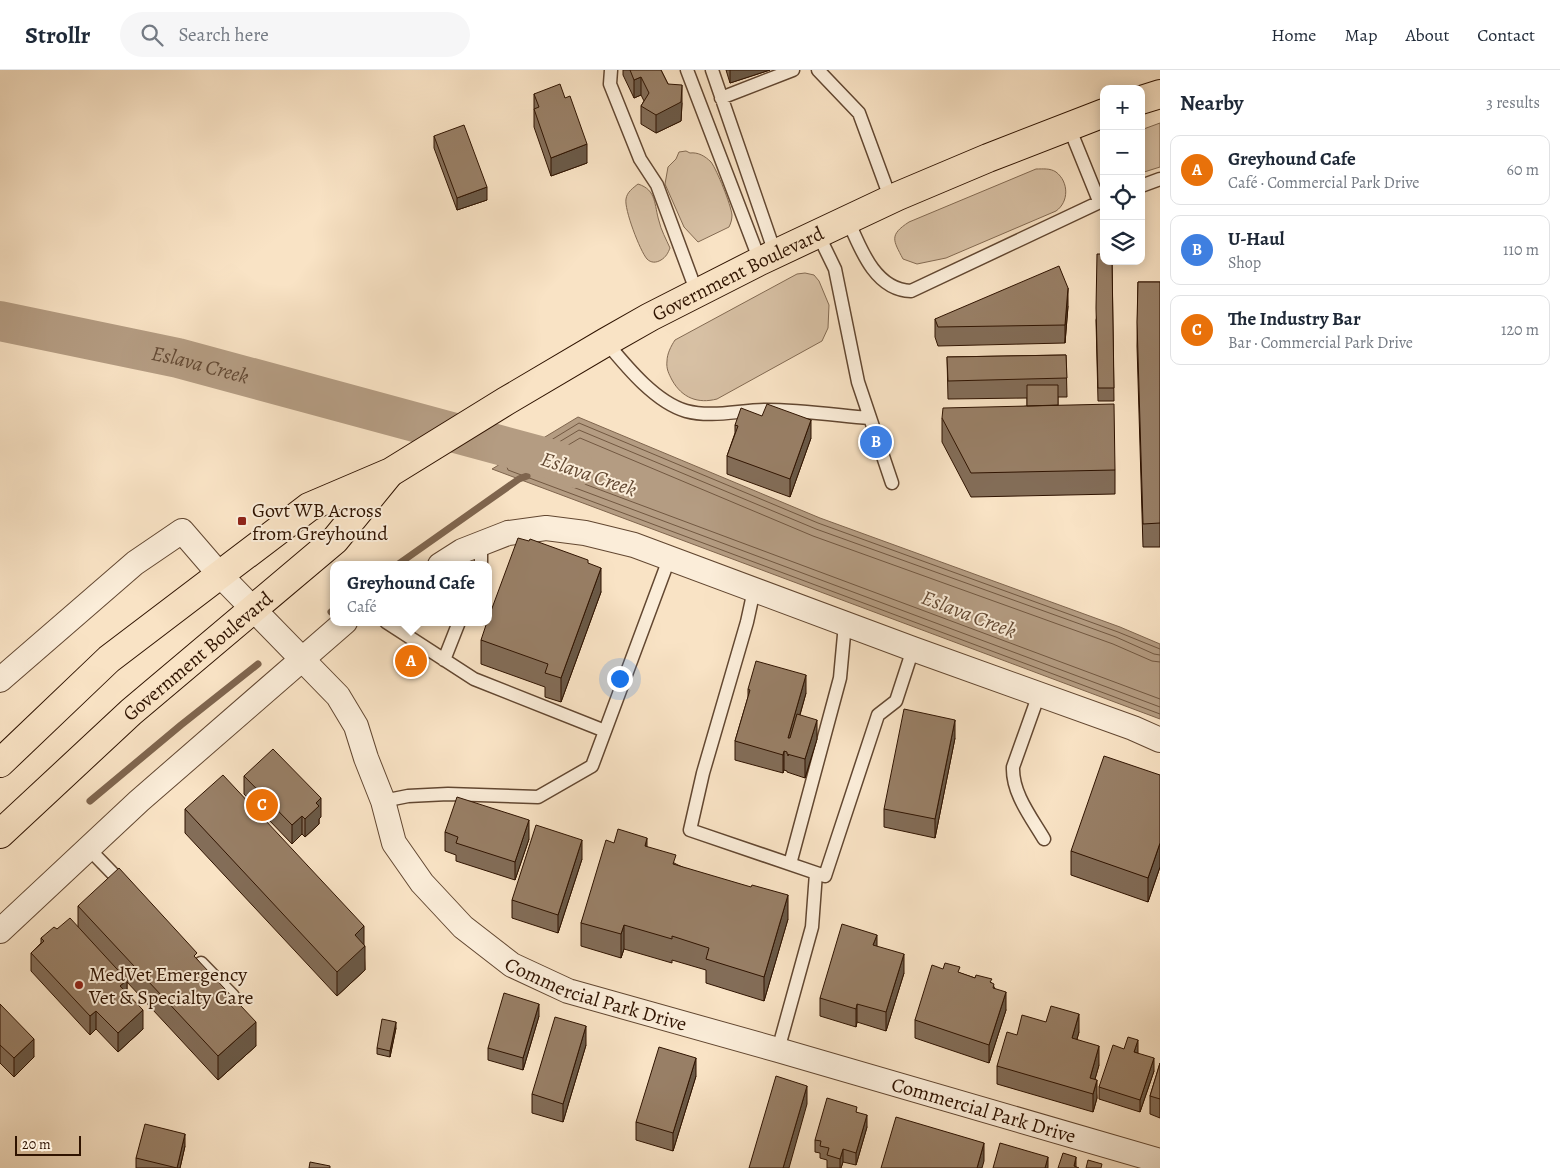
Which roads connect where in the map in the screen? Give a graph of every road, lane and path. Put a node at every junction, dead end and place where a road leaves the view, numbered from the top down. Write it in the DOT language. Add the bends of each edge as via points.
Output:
graph roads {
  1 [pos="611,70"];
  2 [pos="687,70"];
  3 [pos="712,70"];
  4 [pos="793,70"];
  5 [pos="818,70"];
  6 [pos="1160,94"];
  7 [pos="721,98"];
  8 [pos="1145,99"];
  9 [pos="1100,115"];
  10 [pos="1069,127"];
  11 [pos="1160,179"];
  12 [pos="1145,185"];
  13 [pos="1100,198"];
  14 [pos="890,200"];
  15 [pos="1100,200"];
  16 [pos="848,220"];
  17 [pos="818,234"];
  18 [pos="768,257"];
  19 [pos="697,293"];
  20 [pos="606,342"];
  21 [pos="869,418"];
  22 [pos="391,472"];
  23 [pos="892,483"];
  24 [pos="481,554"];
  25 [pos="669,559"];
  26 [pos="446,561"];
  27 [pos="220,575"];
  28 [pos="754,590"];
  29 [pos="253,609"];
  30 [pos="845,624"];
  31 [pos="340,626"];
  32 [pos="392,626"];
  33 [pos="457,626"];
  34 [pos="913,649"];
  35 [pos="302,659"];
  36 [pos="444,660"];
  37 [pos="0,680"];
  38 [pos="1039,694"];
  39 [pos="605,731"];
  40 [pos="1160,740"];
  41 [pos="0,763"];
  42 [pos="383,801"];
  43 [pos="0,834"];
  44 [pos="1044,839"];
  45 [pos="89,849"];
  46 [pos="790,864"];
  47 [pos="816,873"];
  48 [pos="130,891"];
  49 [pos="0,931"];
  50 [pos="192,954"];
  51 [pos="233,996"];
  52 [pos="778,1050"];
  53 [pos="1160,1161"];
  1 -- 19 [label="lane" via="610,84 640,159 657,186"];
  2 -- 18 [label="lane"];
  3 -- 7 [label="lane"];
  4 -- 7 [label="lane"];
  5 -- 14 [label="lane" via="859,113"];
  6 -- 8 [label="main road"];
  7 -- 18 [label="lane"];
  9 -- 10 [label="main road, Government Boulevard"];
  10 -- 13 [label="lane"];
  10 -- 14 [label="main road, Government Boulevard"];
  11 -- 12 [label="lane"];
  14 -- 16 [label="main road, Government Boulevard"];
  15 -- 16 [label="lane" via="911,290 902,290 884,282 864,256"];
  16 -- 17 [label="main road, Government Boulevard"];
  17 -- 18 [label="main road, Government Boulevard"];
  17 -- 21 [label="lane" via="835,269 858,382"];
  18 -- 19 [label="main road, Government Boulevard"];
  19 -- 20 [label="main road, Government Boulevard"];
  20 -- 21 [label="lane" via="638,379 686,411 708,414 781,410"];
  20 -- 22 [label="main road, Government Boulevard"];
  21 -- 23 [label="lane"];
  22 -- 27 [label="main road, Government Boulevard" via="309,507"];
  22 -- 29 [label="main road, Government Boulevard" via="335,540"];
  24 -- 25 [label="street" via="508,534 546,528 634,545"];
  24 -- 26 [label="street" via="462,551"];
  25 -- 28 [label="street"];
  25 -- 39 [label="lane"];
  27 -- 29 [label="street, Commercial Park Drive"];
  27 -- 37 [label="street, Commercial Park Drive" via="182,531 135,563"];
  27 -- 41 [label="main road, Government Boulevard" via="110,659"];
  28 -- 30 [label="street"];
  28 -- 46 [label="lane" via="690,830"];
  29 -- 35 [label="street, Commercial Park Drive"];
  29 -- 43 [label="main road, Government Boulevard" via="131,712"];
  30 -- 34 [label="street"];
  30 -- 46 [label="lane" via="840,678"];
  31 -- 35 [label="street"];
  32 -- 36 [label="lane"];
  33 -- 36 [label="lane"];
  34 -- 38 [label="street"];
  34 -- 47 [label="lane" via="896,701 878,715 825,876"];
  35 -- 42 [label="street, Commercial Park Drive" via="338,696 356,726"];
  35 -- 45 [label="street" via="139,801"];
  36 -- 39 [label="lane" via="474,679"];
  38 -- 40 [label="street"];
  38 -- 44 [label="lane" via="1013,767 1013,777 1021,800"];
  39 -- 42 [label="lane" via="592,766 538,797 448,794"];
  42 -- 52 [label="street, Commercial Park Drive" via="394,843 422,883 463,927 512,965 568,991"];
  45 -- 48 [label="lane"];
  45 -- 49 [label="street"];
  46 -- 47 [label="lane"];
  47 -- 52 [label="lane" via="812,927"];
  50 -- 51 [label="lane"];
  52 -- 53 [label="street, Commercial Park Drive"];
}
